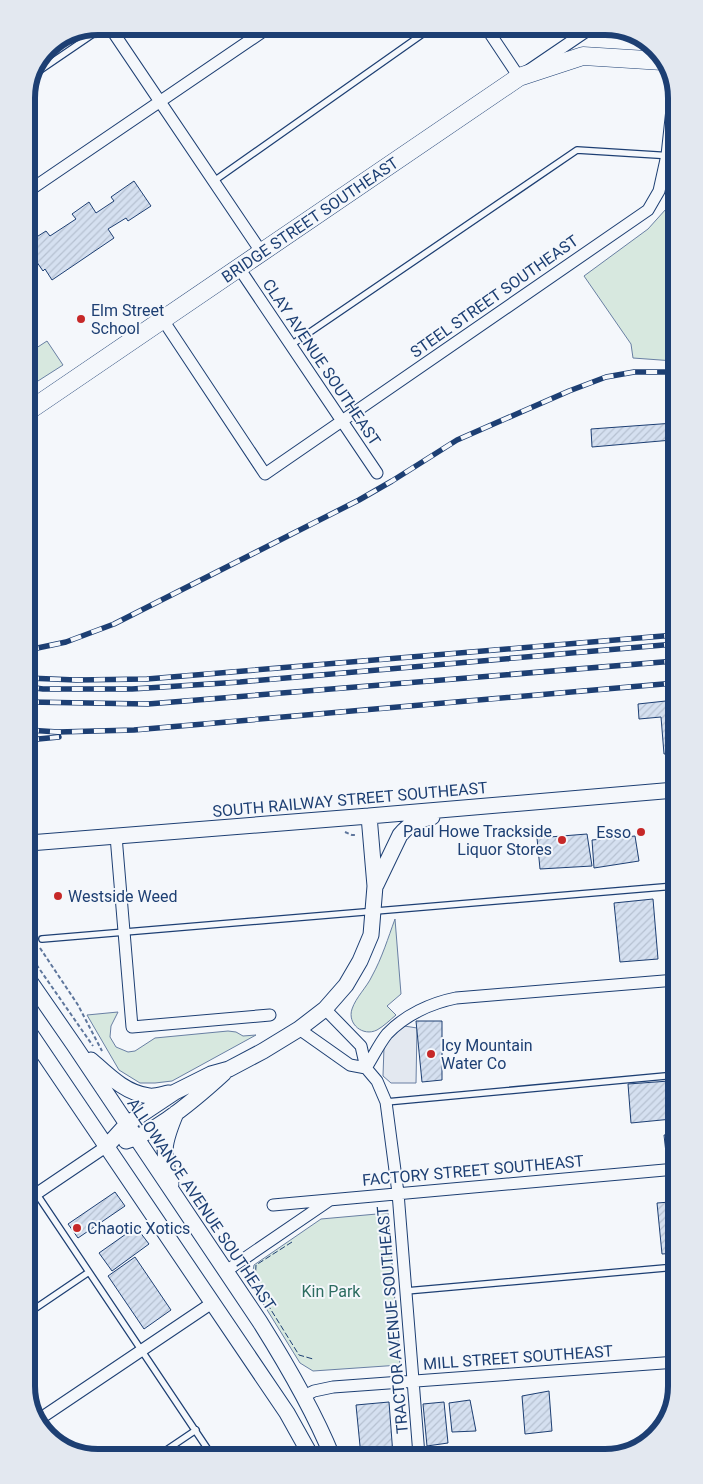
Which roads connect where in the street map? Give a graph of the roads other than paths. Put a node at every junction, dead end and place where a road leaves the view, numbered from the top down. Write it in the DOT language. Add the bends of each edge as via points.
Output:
graph roads {
  1 [pos="93,35"];
  2 [pos="113,35"];
  3 [pos="258,35"];
  4 [pos="421,35"];
  5 [pos="490,35"];
  6 [pos="581,35"];
  7 [pos="655,60"];
  8 [pos="43,68"];
  9 [pos="519,77"];
  10 [pos="160,102"];
  11 [pos="668,155"];
  12 [pos="668,162"];
  13 [pos="214,181"];
  14 [pos="35,187"];
  15 [pos="262,253"];
  16 [pos="240,268"];
  17 [pos="163,320"];
  18 [pos="291,345"];
  19 [pos="35,407"];
  20 [pos="342,421"];
  21 [pos="377,473"];
  22 [pos="668,793"];
  23 [pos="485,806"];
  24 [pos="369,816"];
  25 [pos="116,836"];
  26 [pos="35,842"];
  27 [pos="375,886"];
  28 [pos="668,887"];
  29 [pos="374,911"];
  30 [pos="124,933"];
  31 [pos="40,942"];
  32 [pos="668,981"];
  33 [pos="35,989"];
  34 [pos="325,1009"];
  35 [pos="270,1015"];
  36 [pos="298,1029"];
  37 [pos="35,1041"];
  38 [pos="74,1045"];
  39 [pos="366,1068"];
  40 [pos="229,1069"];
  41 [pos="668,1076"];
  42 [pos="175,1092"];
  43 [pos="386,1102"];
  44 [pos="177,1112"];
  45 [pos="127,1124"];
  46 [pos="136,1138"];
  47 [pos="107,1146"];
  48 [pos="668,1170"];
  49 [pos="35,1190"];
  50 [pos="398,1193"];
  51 [pos="35,1196"];
  52 [pos="175,1197"];
  53 [pos="333,1199"];
  54 [pos="273,1205"];
  55 [pos="668,1268"];
  56 [pos="226,1271"];
  57 [pos="89,1272"];
  58 [pos="406,1291"];
  59 [pos="212,1303"];
  60 [pos="35,1309"];
  61 [pos="142,1350"];
  62 [pos="668,1363"];
  63 [pos="413,1382"];
  64 [pos="304,1396"];
  65 [pos="43,1416"];
  66 [pos="196,1430"];
  67 [pos="168,1449"];
  68 [pos="208,1449"];
  69 [pos="307,1449"];
  70 [pos="329,1449"];
  71 [pos="419,1449"];
  1 -- 8 [label="lane"];
  2 -- 10 [label="street"];
  3 -- 10 [label="street"];
  4 -- 13 [label="lane"];
  5 -- 9 [label="street"];
  6 -- 9 [label="street, BRIDGE STREET SOUTHEAST"];
  7 -- 9 [label="main road" via="583,56"];
  9 -- 15 [label="main road, BRIDGE STREET SOUTHEAST"];
  10 -- 13 [label="street"];
  10 -- 14 [label="street"];
  11 -- 18 [label="lane" via="577,150"];
  12 -- 20 [label="street, STEEL STREET SOUTHEAST" via="659,191 648,210"];
  13 -- 15 [label="street"];
  15 -- 16 [label="main road, BRIDGE STREET SOUTHEAST"];
  16 -- 17 [label="main road, BRIDGE STREET SOUTHEAST"];
  16 -- 18 [label="street, CLAY AVENUE SOUTHEAST"];
  17 -- 19 [label="main road, BRIDGE STREET SOUTHEAST"];
  17 -- 20 [label="street, STEEL STREET SOUTHEAST" via="265,474"];
  18 -- 20 [label="street, CLAY AVENUE SOUTHEAST"];
  20 -- 21 [label="street, CLAY AVENUE SOUTHEAST"];
  22 -- 23 [label="street, SOUTH RAILWAY STREET SOUTHEAST"];
  23 -- 24 [label="street, SOUTH RAILWAY STREET SOUTHEAST"];
  23 -- 27 [label="street" via="422,819 406,828 396,839"];
  24 -- 25 [label="street, SOUTH RAILWAY STREET SOUTHEAST"];
  24 -- 27 [label="street"];
  25 -- 26 [label="street, SOUTH RAILWAY STREET SOUTHEAST"];
  25 -- 30 [label="street"];
  27 -- 29 [label="street"];
  28 -- 29 [label="lane"];
  29 -- 30 [label="lane"];
  29 -- 34 [label="street" via="371,935 360,961 346,985"];
  30 -- 31 [label="lane"];
  30 -- 35 [label="street" via="132,1026"];
  32 -- 39 [label="street" via="444,1000 428,1005 388,1034"];
  33 -- 38 [label="street, ALLOWANCE AVENUE SOUTHEAST"];
  34 -- 36 [label="street"];
  34 -- 39 [label="street, TRACTOR AVENUE SOUTHEAST" via="361,1046"];
  36 -- 39 [label="street" via="350,1065"];
  36 -- 40 [label="street"];
  37 -- 47 [label="street"];
  38 -- 42 [label="street" via="126,1088 150,1096"];
  38 -- 45 [label="street, ALLOWANCE AVENUE SOUTHEAST"];
  39 -- 43 [label="street, TRACTOR AVENUE SOUTHEAST" via="377,1081"];
  40 -- 42 [label="street"];
  40 -- 44 [label="street"];
  41 -- 43 [label="lane"];
  42 -- 45 [label="street"];
  43 -- 50 [label="street, TRACTOR AVENUE SOUTHEAST"];
  44 -- 46 [label="street"];
  44 -- 52 [label="street" via="166,1136 164,1152"];
  45 -- 46 [label="street, ALLOWANCE AVENUE SOUTHEAST"];
  45 -- 47 [label="street"];
  46 -- 47 [label="street"];
  46 -- 52 [label="street, ALLOWANCE AVENUE SOUTHEAST"];
  47 -- 49 [label="street"];
  47 -- 59 [label="street"];
  48 -- 50 [label="street, FACTORY STREET SOUTHEAST"];
  50 -- 53 [label="street, FACTORY STREET SOUTHEAST"];
  50 -- 58 [label="street, TRACTOR AVENUE SOUTHEAST"];
  51 -- 57 [label="lane"];
  52 -- 56 [label="street, ALLOWANCE AVENUE SOUTHEAST"];
  53 -- 54 [label="street, FACTORY STREET SOUTHEAST"];
  53 -- 56 [label="street"];
  55 -- 58 [label="lane"];
  56 -- 64 [label="street, ALLOWANCE AVENUE SOUTHEAST"];
  57 -- 60 [label="lane"];
  57 -- 61 [label="lane"];
  58 -- 63 [label="street, TRACTOR AVENUE SOUTHEAST"];
  59 -- 61 [label="street"];
  59 -- 69 [label="street"];
  61 -- 65 [label="street"];
  61 -- 66 [label="lane"];
  62 -- 63 [label="street, MILL STREET SOUTHEAST"];
  63 -- 64 [label="street, MILL STREET SOUTHEAST" via="333,1387"];
  63 -- 71 [label="street, TRACTOR AVENUE SOUTHEAST"];
  64 -- 70 [label="street, ALLOWANCE AVENUE SOUTHEAST"];
  66 -- 67 [label="lane"];
  66 -- 68 [label="lane"];
}
